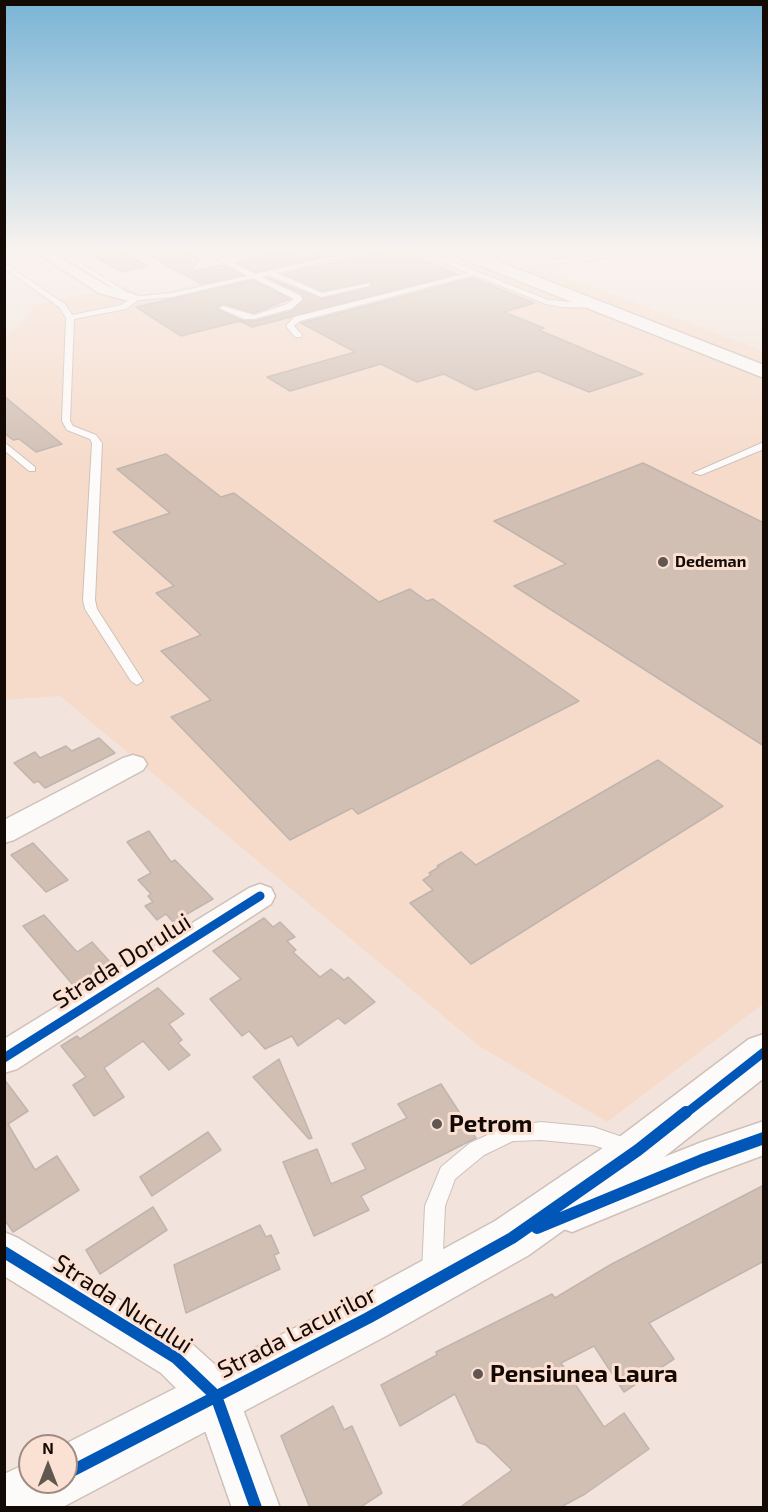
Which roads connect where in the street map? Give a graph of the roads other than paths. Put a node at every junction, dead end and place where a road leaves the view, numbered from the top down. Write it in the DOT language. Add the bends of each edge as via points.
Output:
graph roads {
  1 [pos="70,322"];
  2 [pos="294,322"];
  3 [pos="636,322"];
  4 [pos="298,335"];
  5 [pos="764,372"];
  6 [pos="4,445"];
  7 [pos="764,445"];
  8 [pos="32,469"];
  9 [pos="698,473"];
  10 [pos="137,681"];
  11 [pos="133,764"];
  12 [pos="4,833"];
  13 [pos="260,896"];
  14 [pos="764,1052"];
  15 [pos="4,1058"];
  16 [pos="764,1138"];
  17 [pos="638,1150"];
  18 [pos="512,1238"];
  19 [pos="4,1252"];
  20 [pos="431,1285"];
  21 [pos="216,1396"];
  22 [pos="78,1468"];
  23 [pos="26,1494"];
  24 [pos="4,1505"];
  25 [pos="256,1508"];
  1 -- 10 [label="lane" via="66,421 70,428 93,437 97,443 88,600"];
  2 -- 4 [label="lane" via="290,326"];
  3 -- 5 [label="main road"];
  6 -- 8 [label="lane"];
  7 -- 9 [label="lane"];
  11 -- 12 [label="street"];
  13 -- 15 [label="street, Strada Dorului"];
  14 -- 17 [label="main road, Strada Lacurilor"];
  16 -- 18 [label="street, Strada Lacurilor"];
  17 -- 18 [label="main road, Strada Lacurilor"];
  17 -- 20 [label="lane" via="593,1136 541,1131 512,1133 477,1149 448,1173 435,1206"];
  18 -- 20 [label="main road, Strada Lacurilor"];
  19 -- 21 [label="street, Strada Nucului" via="176,1358"];
  20 -- 21 [label="main road, Strada Lacurilor"];
  21 -- 22 [label="main road, Strada Lacurilor"];
  21 -- 25 [label="street"];
  23 -- 24 [label="main road"];
}
